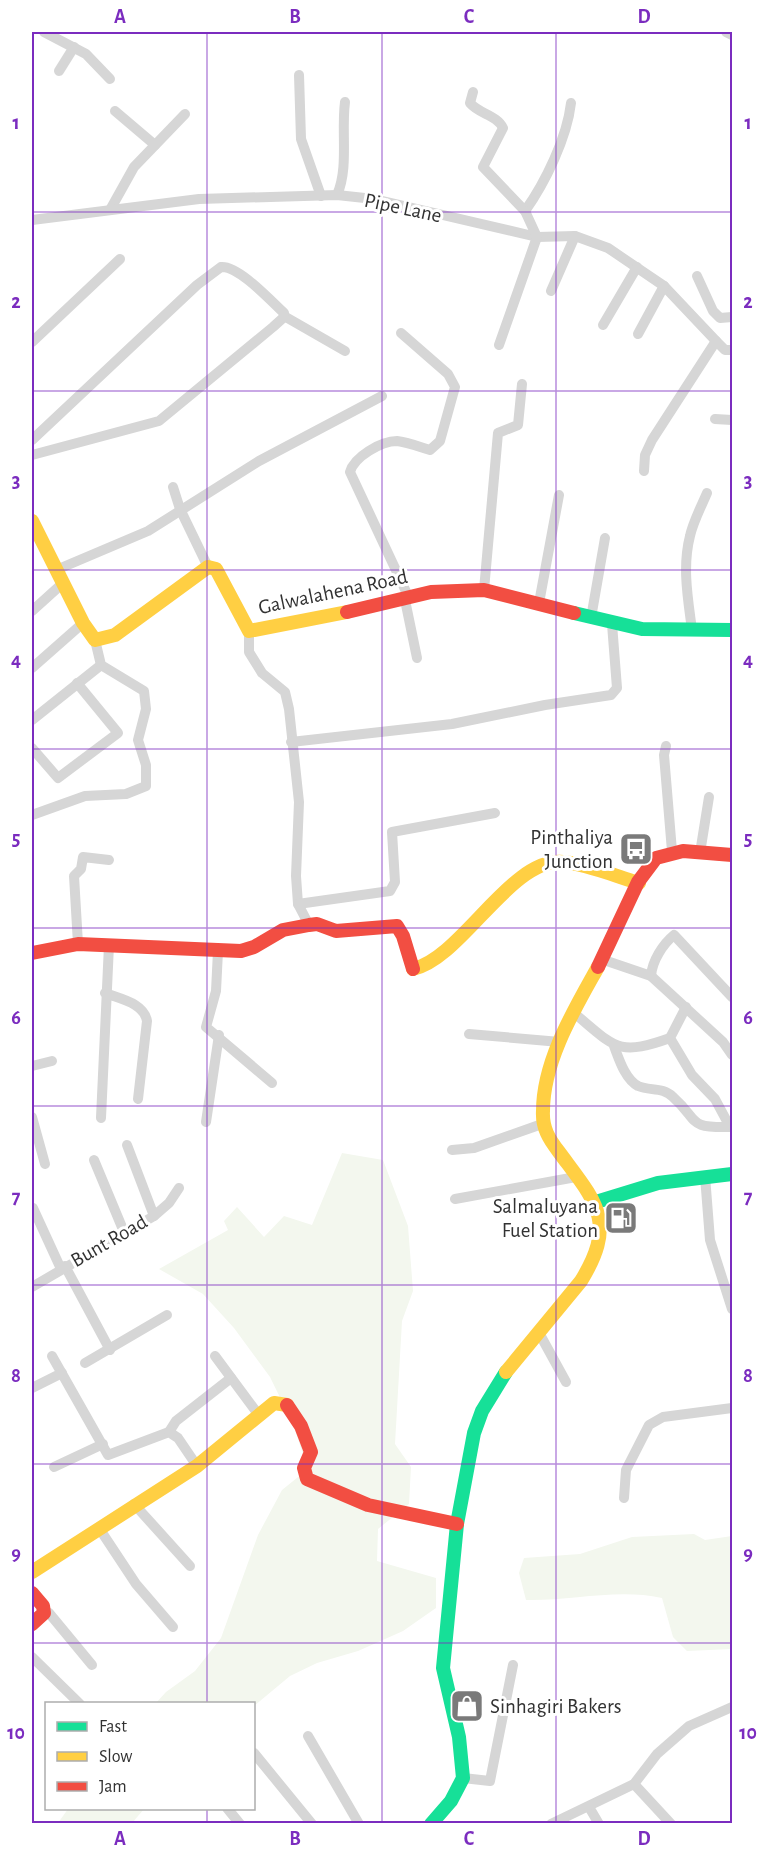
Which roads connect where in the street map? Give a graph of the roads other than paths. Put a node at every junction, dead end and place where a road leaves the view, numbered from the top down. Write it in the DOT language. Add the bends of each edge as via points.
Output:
graph roads {
  1 [pos="44,32"];
  2 [pos="726,32"];
  3 [pos="732,35"];
  4 [pos="74,47"];
  5 [pos="60,71"];
  6 [pos="299,75"];
  7 [pos="110,79"];
  8 [pos="473,92"];
  9 [pos="345,102"];
  10 [pos="571,103"];
  11 [pos="114,111"];
  12 [pos="185,114"];
  13 [pos="155,145"];
  14 [pos="337,195"];
  15 [pos="321,196"];
  16 [pos="110,210"];
  17 [pos="525,211"];
  18 [pos="32,220"];
  19 [pos="575,236"];
  20 [pos="537,237"];
  21 [pos="120,259"];
  22 [pos="637,267"];
  23 [pos="697,276"];
  24 [pos="664,286"];
  25 [pos="551,291"];
  26 [pos="284,316"];
  27 [pos="732,318"];
  28 [pos="603,325"];
  29 [pos="400,333"];
  30 [pos="638,334"];
  31 [pos="716,341"];
  32 [pos="32,342"];
  33 [pos="499,345"];
  34 [pos="732,350"];
  35 [pos="345,351"];
  36 [pos="522,384"];
  37 [pos="382,396"];
  38 [pos="715,419"];
  39 [pos="732,420"];
  40 [pos="32,440"];
  41 [pos="32,454"];
  42 [pos="644,471"];
  43 [pos="173,487"];
  44 [pos="707,493"];
  45 [pos="559,495"];
  46 [pos="180,508"];
  47 [pos="32,521"];
  48 [pos="605,538"];
  49 [pos="208,567"];
  50 [pos="59,577"];
  51 [pos="484,590"];
  52 [pos="407,599"];
  53 [pos="539,603"];
  54 [pos="32,611"];
  55 [pos="591,618"];
  56 [pos="83,623"];
  57 [pos="612,624"];
  58 [pos="692,630"];
  59 [pos="732,630"];
  60 [pos="249,631"];
  61 [pos="95,640"];
  62 [pos="417,658"];
  63 [pos="101,665"];
  64 [pos="32,668"];
  65 [pos="77,683"];
  66 [pos="32,720"];
  67 [pos="291,742"];
  68 [pos="666,746"];
  69 [pos="32,748"];
  70 [pos="709,797"];
  71 [pos="495,813"];
  72 [pos="32,814"];
  73 [pos="672,850"];
  74 [pos="700,853"];
  75 [pos="732,855"];
  76 [pos="109,860"];
  77 [pos="639,883"];
  78 [pos="298,903"];
  79 [pos="309,925"];
  80 [pos="78,944"];
  81 [pos="109,945"];
  82 [pos="218,951"];
  83 [pos="32,953"];
  84 [pos="601,959"];
  85 [pos="651,976"];
  86 [pos="105,993"];
  87 [pos="732,997"];
  88 [pos="686,1007"];
  89 [pos="574,1013"];
  90 [pos="469,1034"];
  91 [pos="219,1035"];
  92 [pos="670,1038"];
  93 [pos="560,1042"];
  94 [pos="614,1046"];
  95 [pos="732,1055"];
  96 [pos="52,1061"];
  97 [pos="32,1066"];
  98 [pos="272,1083"];
  99 [pos="138,1099"];
  100 [pos="32,1117"];
  101 [pos="101,1118"];
  102 [pos="206,1122"];
  103 [pos="542,1124"];
  104 [pos="731,1126"];
  105 [pos="127,1145"];
  106 [pos="452,1150"];
  107 [pos="94,1160"];
  108 [pos="45,1164"];
  109 [pos="732,1174"];
  110 [pos="705,1176"];
  111 [pos="576,1177"];
  112 [pos="179,1188"];
  113 [pos="455,1199"];
  114 [pos="596,1202"];
  115 [pos="33,1208"];
  116 [pos="154,1215"];
  117 [pos="124,1232"];
  118 [pos="63,1267"];
  119 [pos="728,1285"];
  120 [pos="32,1287"];
  121 [pos="732,1309"];
  122 [pos="167,1315"];
  123 [pos="538,1331"];
  124 [pos="110,1350"];
  125 [pos="52,1356"];
  126 [pos="215,1356"];
  127 [pos="86,1363"];
  128 [pos="62,1373"];
  129 [pos="231,1378"];
  130 [pos="566,1382"];
  131 [pos="32,1388"];
  132 [pos="732,1408"];
  133 [pos="258,1414"];
  134 [pos="169,1432"];
  135 [pos="103,1444"];
  136 [pos="197,1466"];
  137 [pos="54,1467"];
  138 [pos="624,1498"];
  139 [pos="134,1504"];
  140 [pos="457,1524"];
  141 [pos="99,1528"];
  142 [pos="190,1566"];
  143 [pos="32,1572"];
  144 [pos="32,1593"];
  145 [pos="43,1610"];
  146 [pos="32,1623"];
  147 [pos="173,1627"];
  148 [pos="32,1657"];
  149 [pos="92,1665"];
  150 [pos="513,1665"];
  151 [pos="78,1702"];
  152 [pos="732,1707"];
  153 [pos="308,1736"];
  154 [pos="255,1754"];
  155 [pos="463,1778"];
  156 [pos="634,1784"];
  157 [pos="589,1807"];
  158 [pos="228,1810"];
  159 [pos="435,1822"];
  160 [pos="240,1824"];
  161 [pos="312,1824"];
  162 [pos="359,1824"];
  163 [pos="552,1824"];
  164 [pos="599,1824"];
  165 [pos="671,1824"];
  1 -- 4 [label="street"];
  2 -- 3 [label="street"];
  4 -- 5 [label="street"];
  4 -- 7 [label="street" via="95,61"];
  6 -- 15 [label="street" via="301,139"];
  8 -- 17 [label="street" via="470,103 475,109 501,122 503,128 483,167"];
  9 -- 14 [label="street" via="343,181"];
  10 -- 17 [label="street" via="569,121 549,168"];
  11 -- 13 [label="street"];
  12 -- 13 [label="street"];
  13 -- 16 [label="street" via="134,167"];
  14 -- 15 [label="street, Pipe Lane"];
  14 -- 20 [label="street, Pipe Lane" via="374,199"];
  15 -- 16 [label="street, Pipe Lane" via="199,199"];
  16 -- 18 [label="street, Pipe Lane"];
  17 -- 20 [label="street"];
  19 -- 20 [label="street, Pipe Lane"];
  19 -- 22 [label="street, Pipe Lane" via="608,248"];
  19 -- 25 [label="street"];
  20 -- 33 [label="street"];
  21 -- 32 [label="street"];
  22 -- 24 [label="street, Pipe Lane"];
  22 -- 28 [label="street"];
  23 -- 27 [label="street" via="713,311 720,318"];
  24 -- 30 [label="street"];
  24 -- 31 [label="street, Pipe Lane"];
  26 -- 35 [label="street"];
  26 -- 40 [label="street" via="261,291 230,268 221,267"];
  26 -- 41 [label="street" via="159,421"];
  29 -- 52 [label="street" via="448,374 456,387 440,441 430,450 397,441 357,459 350,472"];
  31 -- 34 [label="street, Pipe Lane"];
  31 -- 42 [label="street" via="652,440 645,455"];
  36 -- 51 [label="street" via="518,425 498,433"];
  37 -- 46 [label="street"];
  38 -- 39 [label="street"];
  43 -- 46 [label="street"];
  44 -- 58 [label="street" via="686,554"];
  45 -- 53 [label="street"];
  46 -- 49 [label="street"];
  46 -- 50 [label="street" via="148,531"];
  47 -- 50 [label="street"];
  48 -- 55 [label="street"];
  49 -- 60 [label="street, Galwalahena Road" via="216,570"];
  49 -- 61 [label="street" via="115,634"];
  50 -- 54 [label="street"];
  50 -- 56 [label="street"];
  51 -- 52 [label="street, Galwalahena Road" via="431,592"];
  51 -- 53 [label="street, Galwalahena Road"];
  52 -- 60 [label="street, Galwalahena Road"];
  52 -- 62 [label="street"];
  53 -- 55 [label="street, Galwalahena Road"];
  55 -- 57 [label="street, Galwalahena Road"];
  56 -- 61 [label="street"];
  56 -- 64 [label="street"];
  57 -- 58 [label="street, Galwalahena Road"];
  57 -- 67 [label="street" via="618,688 611,695 452,724"];
  58 -- 59 [label="street, Galwalahena Road"];
  60 -- 67 [label="street" via="249,652 262,673 285,692"];
  61 -- 63 [label="street"];
  63 -- 65 [label="street"];
  63 -- 72 [label="street" via="144,691 146,709 138,740 146,765 146,786 126,794 85,796"];
  65 -- 66 [label="street"];
  65 -- 69 [label="street" via="118,733 58,778"];
  67 -- 78 [label="street" via="299,802"];
  68 -- 73 [label="street"];
  70 -- 74 [label="street"];
  71 -- 78 [label="street" via="392,832 395,882 390,891"];
  73 -- 74 [label="street"];
  73 -- 77 [label="street" via="653,859"];
  74 -- 75 [label="street"];
  76 -- 80 [label="street" via="83,857 81,869 74,876"];
  77 -- 79 [label="street" via="563,862 544,864 512,886 432,962 414,969 408,963 403,932 397,926 336,931"];
  77 -- 84 [label="street"];
  78 -- 79 [label="street"];
  79 -- 82 [label="street" via="272,934 249,950"];
  80 -- 81 [label="street"];
  80 -- 83 [label="street"];
  81 -- 82 [label="street"];
  81 -- 86 [label="street"];
  82 -- 91 [label="street" via="216,991 206,1027"];
  84 -- 85 [label="street"];
  84 -- 89 [label="street"];
  85 -- 87 [label="street" via="666,941 674,934"];
  85 -- 88 [label="street"];
  86 -- 99 [label="street" via="146,1013"];
  86 -- 101 [label="street"];
  88 -- 92 [label="street"];
  88 -- 95 [label="street"];
  89 -- 93 [label="street"];
  89 -- 94 [label="street"];
  90 -- 93 [label="street"];
  91 -- 98 [label="street"];
  91 -- 102 [label="street"];
  92 -- 94 [label="street" via="643,1047"];
  92 -- 104 [label="street"];
  93 -- 103 [label="street" via="543,1103"];
  94 -- 104 [label="street" via="629,1077 638,1086 661,1089 673,1096 693,1122 704,1128"];
  96 -- 97 [label="street"];
  100 -- 108 [label="street"];
  103 -- 106 [label="street" via="474,1148"];
  103 -- 111 [label="street"];
  105 -- 116 [label="street"];
  107 -- 117 [label="street"];
  109 -- 110 [label="street"];
  110 -- 114 [label="street" via="658,1183"];
  110 -- 119 [label="street" via="710,1240"];
  111 -- 113 [label="street"];
  111 -- 114 [label="street"];
  112 -- 116 [label="street, Bunt Road"];
  114 -- 123 [label="street" via="601,1232 591,1265"];
  115 -- 118 [label="street"];
  116 -- 117 [label="street, Bunt Road"];
  117 -- 118 [label="street, Bunt Road"];
  118 -- 120 [label="street, Bunt Road"];
  118 -- 124 [label="street"];
  119 -- 121 [label="street"];
  122 -- 124 [label="street"];
  123 -- 130 [label="street"];
  123 -- 140 [label="street" via="513,1360 482,1411 474,1433"];
  124 -- 127 [label="street"];
  125 -- 128 [label="street"];
  126 -- 129 [label="street"];
  128 -- 131 [label="street"];
  128 -- 135 [label="street"];
  129 -- 133 [label="street"];
  129 -- 134 [label="street" via="176,1421"];
  132 -- 138 [label="street" via="663,1417 646,1428 626,1470"];
  133 -- 136 [label="street"];
  133 -- 140 [label="street" via="274,1403 288,1405 311,1452 304,1468 307,1479 368,1505"];
  134 -- 135 [label="street" via="108,1455"];
  134 -- 136 [label="street" via="178,1438"];
  135 -- 137 [label="street"];
  136 -- 139 [label="street"];
  139 -- 141 [label="street"];
  139 -- 142 [label="street"];
  140 -- 155 [label="street" via="443,1668 459,1737"];
  141 -- 143 [label="street"];
  141 -- 147 [label="street" via="136,1584"];
  144 -- 145 [label="street"];
  145 -- 146 [label="street"];
  145 -- 149 [label="street"];
  148 -- 151 [label="street"];
  150 -- 155 [label="street" via="490,1781"];
  152 -- 156 [label="street" via="688,1726 657,1754"];
  153 -- 162 [label="street"];
  154 -- 161 [label="street"];
  155 -- 159 [label="street"];
  156 -- 157 [label="street"];
  156 -- 165 [label="street"];
  157 -- 163 [label="street"];
  157 -- 164 [label="street"];
  158 -- 160 [label="street"];
}
